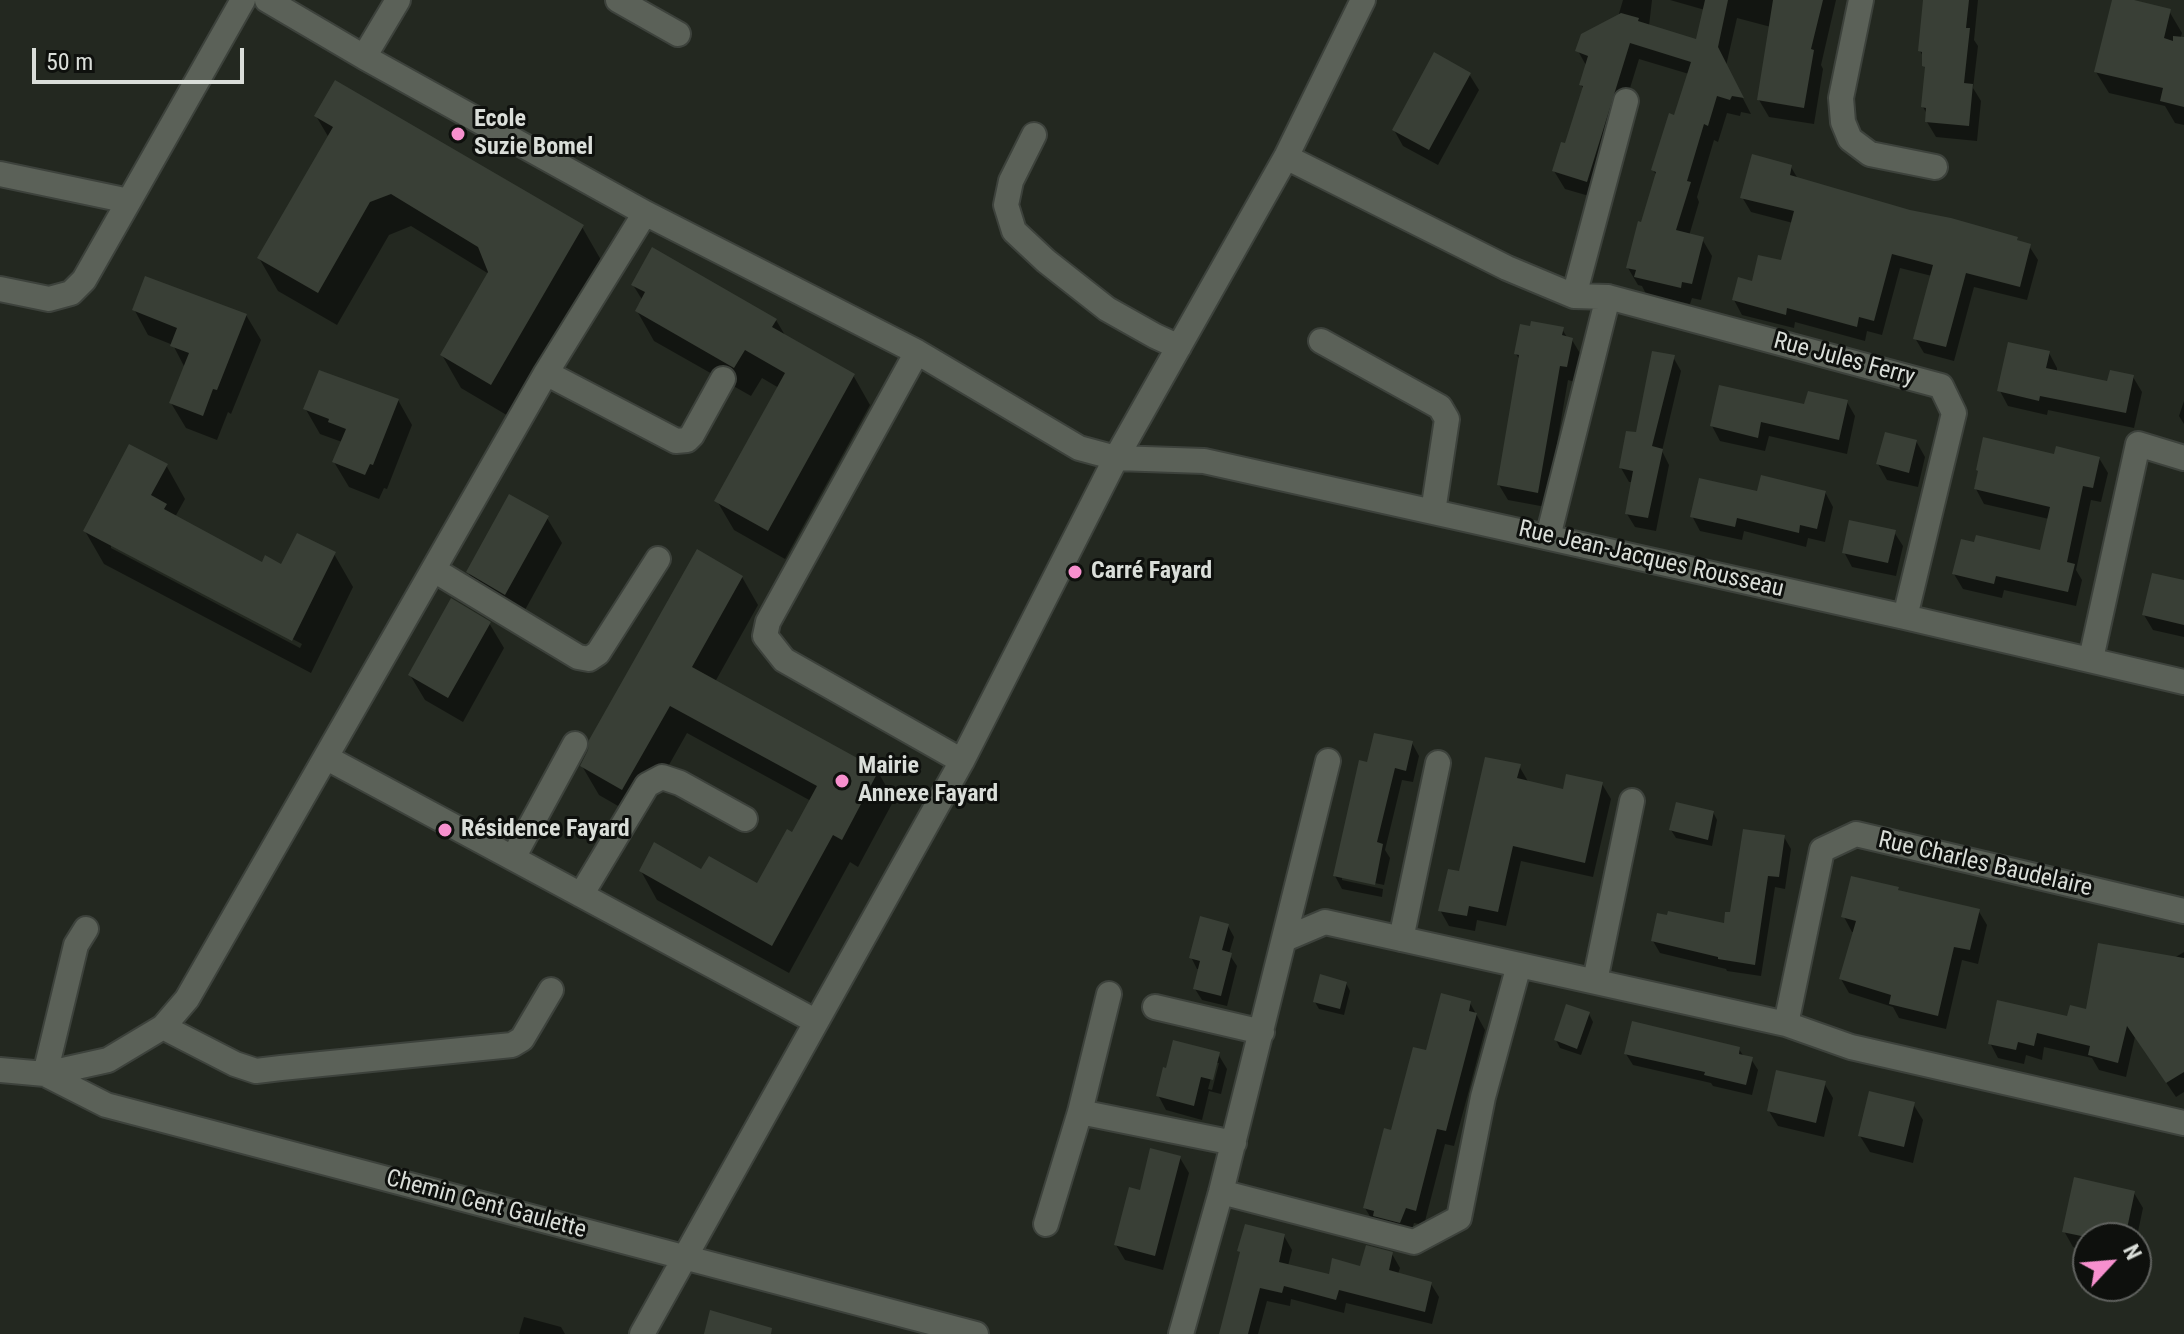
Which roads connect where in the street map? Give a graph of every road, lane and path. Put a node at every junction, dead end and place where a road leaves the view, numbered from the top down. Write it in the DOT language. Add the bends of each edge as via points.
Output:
graph roads {
  1 [pos="243,0"];
  2 [pos="267,0"];
  3 [pos="398,0"];
  4 [pos="618,0"];
  5 [pos="1363,0"];
  6 [pos="1861,0"];
  7 [pos="678,34"];
  8 [pos="364,57"];
  9 [pos="1626,101"];
  10 [pos="1034,135"];
  11 [pos="1286,157"];
  12 [pos="1935,167"];
  13 [pos="0,174"];
  14 [pos="129,201"];
  15 [pos="645,213"];
  16 [pos="0,289"];
  17 [pos="1574,296"];
  18 [pos="1608,297"];
  19 [pos="1321,341"];
  20 [pos="1179,347"];
  21 [pos="917,352"];
  22 [pos="546,373"];
  23 [pos="723,379"];
  24 [pos="1116,458"];
  25 [pos="2184,458"];
  26 [pos="1433,512"];
  27 [pos="1548,537"];
  28 [pos="658,559"];
  29 [pos="434,570"];
  30 [pos="1905,617"];
  31 [pos="2091,659"];
  32 [pos="2184,682"];
  33 [pos="575,744"];
  34 [pos="327,758"];
  35 [pos="962,761"];
  36 [pos="1328,761"];
  37 [pos="1438,763"];
  38 [pos="1632,801"];
  39 [pos="745,819"];
  40 [pos="513,858"];
  41 [pos="581,895"];
  42 [pos="2184,911"];
  43 [pos="86,929"];
  44 [pos="1285,939"];
  45 [pos="1401,939"];
  46 [pos="1519,965"];
  47 [pos="1595,981"];
  48 [pos="551,990"];
  49 [pos="1109,994"];
  50 [pos="1155,1007"];
  51 [pos="815,1021"];
  52 [pos="1786,1024"];
  53 [pos="163,1027"];
  54 [pos="1262,1032"];
  55 [pos="0,1070"];
  56 [pos="45,1074"];
  57 [pos="1080,1112"];
  58 [pos="2184,1123"];
  59 [pos="1234,1143"];
  60 [pos="1221,1192"];
  61 [pos="1046,1224"];
  62 [pos="686,1257"];
  63 [pos="642,1334"];
  64 [pos="976,1334"];
  65 [pos="1181,1334"];
  1 -- 14 [label="street"];
  2 -- 8 [label="street, Rue Jean-Jacques Rousseau"];
  3 -- 8 [label="street"];
  4 -- 7 [label="street"];
  5 -- 11 [label="street"];
  6 -- 12 [label="street" via="1841,98 1850,139 1870,154"];
  8 -- 15 [label="street, Rue Jean-Jacques Rousseau"];
  9 -- 17 [label="street"];
  10 -- 20 [label="street" via="1008,193 1014,231 1107,309"];
  11 -- 17 [label="street, Rue Jules Ferry"];
  11 -- 20 [label="street"];
  13 -- 14 [label="street"];
  14 -- 16 [label="street" via="84,280 71,293 49,299"];
  15 -- 21 [label="street, Rue Jean-Jacques Rousseau"];
  15 -- 22 [label="street"];
  17 -- 18 [label="street, Rue Jules Ferry"];
  18 -- 27 [label="street"];
  18 -- 30 [label="street, Rue Jules Ferry" via="1941,386 1954,413"];
  19 -- 26 [label="street" via="1440,407 1447,419"];
  20 -- 24 [label="street"];
  21 -- 24 [label="street, Rue Jean-Jacques Rousseau" via="1079,448"];
  21 -- 35 [label="street" via="765,636 784,660"];
  22 -- 23 [label="street" via="676,441 692,435"];
  22 -- 29 [label="street"];
  24 -- 26 [label="street, Rue Jean-Jacques Rousseau" via="1204,461"];
  24 -- 35 [label="street"];
  25 -- 31 [label="street" via="2138,444"];
  26 -- 27 [label="street, Rue Jean-Jacques Rousseau"];
  27 -- 30 [label="street, Rue Jean-Jacques Rousseau"];
  28 -- 29 [label="street" via="598,653 589,659"];
  29 -- 34 [label="street"];
  30 -- 31 [label="street, Rue Jean-Jacques Rousseau"];
  31 -- 32 [label="street, Rue Jean-Jacques Rousseau"];
  33 -- 40 [label="street"];
  34 -- 40 [label="street"];
  34 -- 53 [label="street" via="187,999"];
  35 -- 51 [label="street"];
  36 -- 44 [label="street"];
  37 -- 45 [label="street"];
  38 -- 47 [label="street"];
  39 -- 41 [label="street" via="662,777 647,785"];
  40 -- 41 [label="street"];
  41 -- 51 [label="street"];
  42 -- 52 [label="street, Rue Charles Baudelaire" via="1856,834 1822,850"];
  43 -- 56 [label="street" via="76,945"];
  44 -- 45 [label="street" via="1325,922"];
  44 -- 54 [label="street"];
  45 -- 46 [label="street"];
  46 -- 47 [label="street"];
  46 -- 60 [label="street" via="1483,1097 1459,1218 1414,1242"];
  47 -- 52 [label="street"];
  48 -- 53 [label="street" via="522,1039 512,1045 256,1071"];
  49 -- 57 [label="street"];
  50 -- 54 [label="street"];
  51 -- 62 [label="street"];
  52 -- 58 [label="street" via="1851,1047"];
  53 -- 56 [label="street" via="108,1060"];
  54 -- 59 [label="street"];
  55 -- 56 [label="street, Chemin Cent Gaulette"];
  56 -- 62 [label="street, Chemin Cent Gaulette" via="106,1105"];
  57 -- 59 [label="street"];
  57 -- 61 [label="street"];
  59 -- 60 [label="street"];
  60 -- 65 [label="street"];
  62 -- 63 [label="street"];
  62 -- 64 [label="street, Chemin Cent Gaulette"];
}
